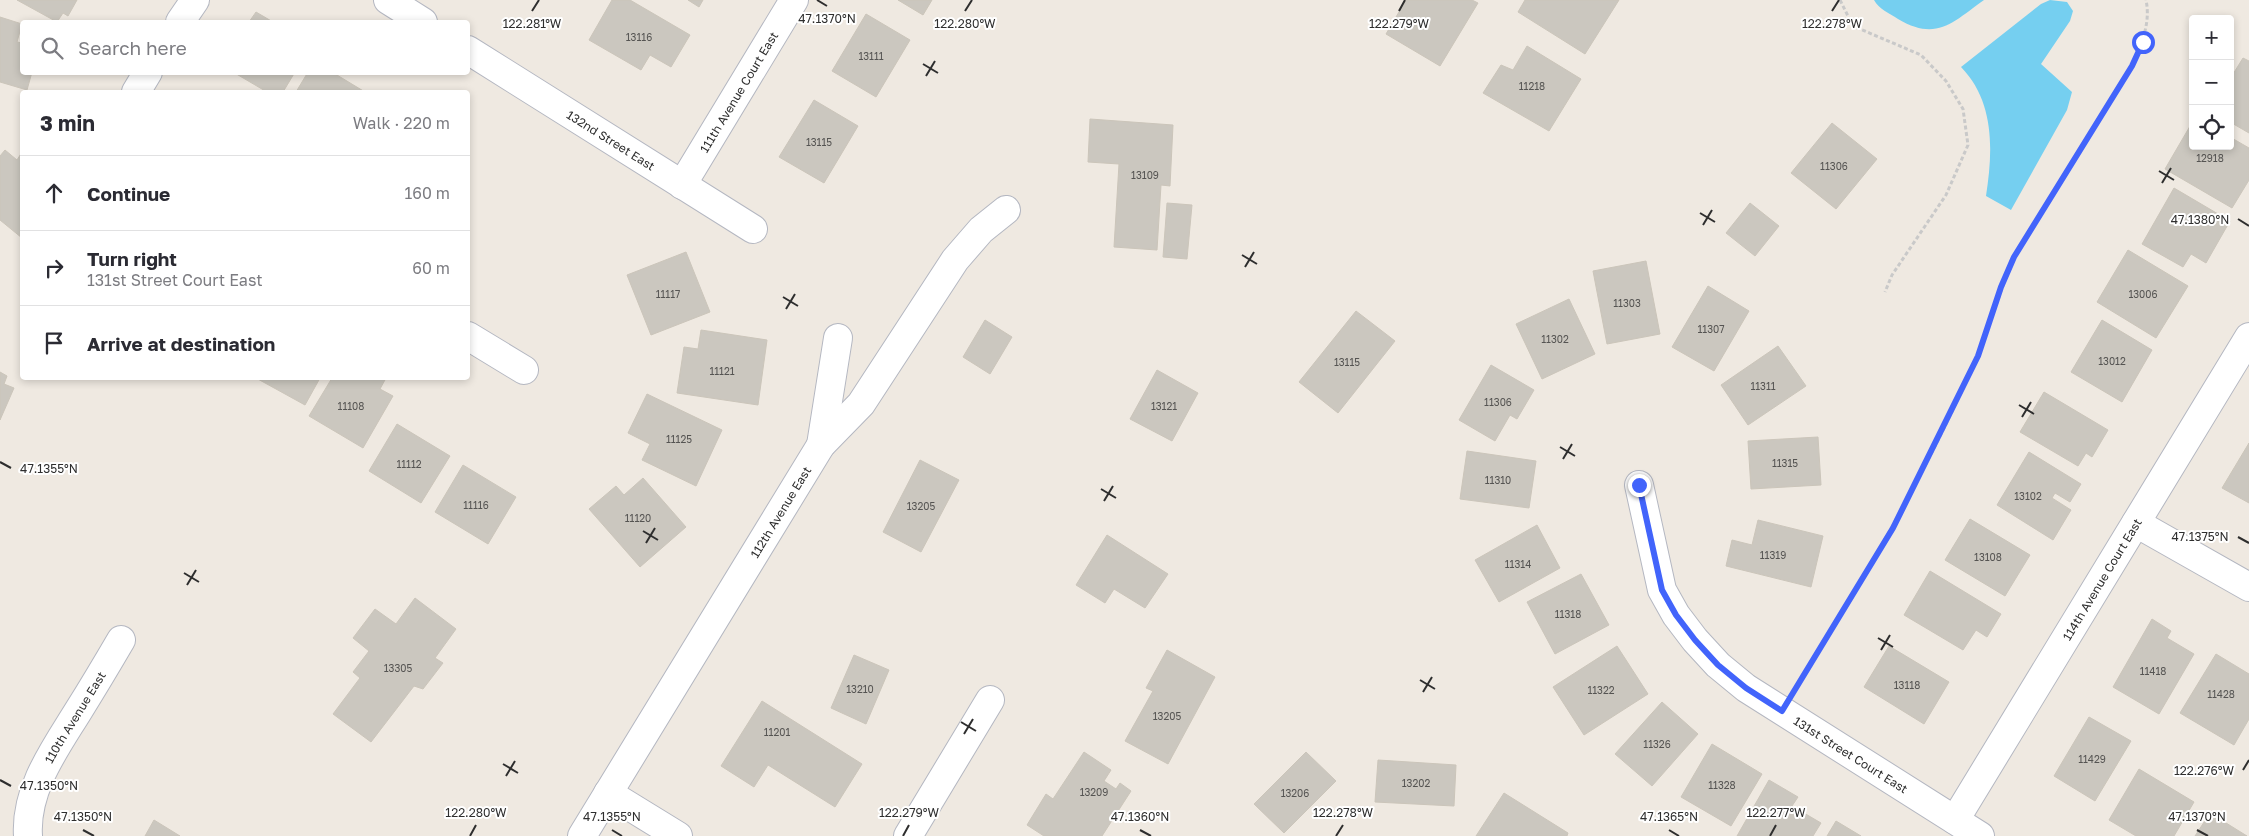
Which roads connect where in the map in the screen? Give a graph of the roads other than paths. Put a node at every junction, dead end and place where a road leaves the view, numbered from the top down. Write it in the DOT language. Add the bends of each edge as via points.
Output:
graph roads {
  1 [pos="194,0"];
  2 [pos="388,0"];
  3 [pos="794,0"];
  4 [pos="181,20"];
  5 [pos="421,20"];
  6 [pos="470,51"];
  7 [pos="146,75"];
  8 [pos="137,90"];
  9 [pos="682,185"];
  10 [pos="1006,210"];
  11 [pos="753,229"];
  12 [pos="470,337"];
  13 [pos="2249,337"];
  14 [pos="838,338"];
  15 [pos="524,370"];
  16 [pos="821,446"];
  17 [pos="1639,485"];
  18 [pos="2136,523"];
  19 [pos="2249,587"];
  20 [pos="121,640"];
  21 [pos="990,700"];
  22 [pos="608,793"];
  23 [pos="1955,820"];
  24 [pos="27,830"];
  25 [pos="582,836"];
  26 [pos="678,836"];
  27 [pos="908,836"];
  28 [pos="1980,836"];
  1 -- 4 [label="street"];
  2 -- 5 [label="street"];
  3 -- 9 [label="street, 111th Avenue Court East"];
  6 -- 9 [label="street, 132nd Street East"];
  7 -- 8 [label="street"];
  9 -- 11 [label="street, 132nd Street East"];
  10 -- 16 [label="street, 112th Avenue East" via="981,230 955,260 861,404"];
  12 -- 15 [label="street"];
  13 -- 18 [label="street, 114th Avenue Court East"];
  14 -- 16 [label="street"];
  16 -- 22 [label="street, 112th Avenue East"];
  17 -- 23 [label="street, 131st Street Court East" via="1662,590 1676,615 1718,665 1746,688"];
  18 -- 19 [label="street"];
  18 -- 23 [label="street, 114th Avenue Court East"];
  20 -- 24 [label="street, 110th Avenue East" via="37,782"];
  21 -- 27 [label="street"];
  22 -- 25 [label="street, 112th Avenue East"];
  22 -- 26 [label="street"];
  23 -- 28 [label="street, 131st Street Court East"];
}
